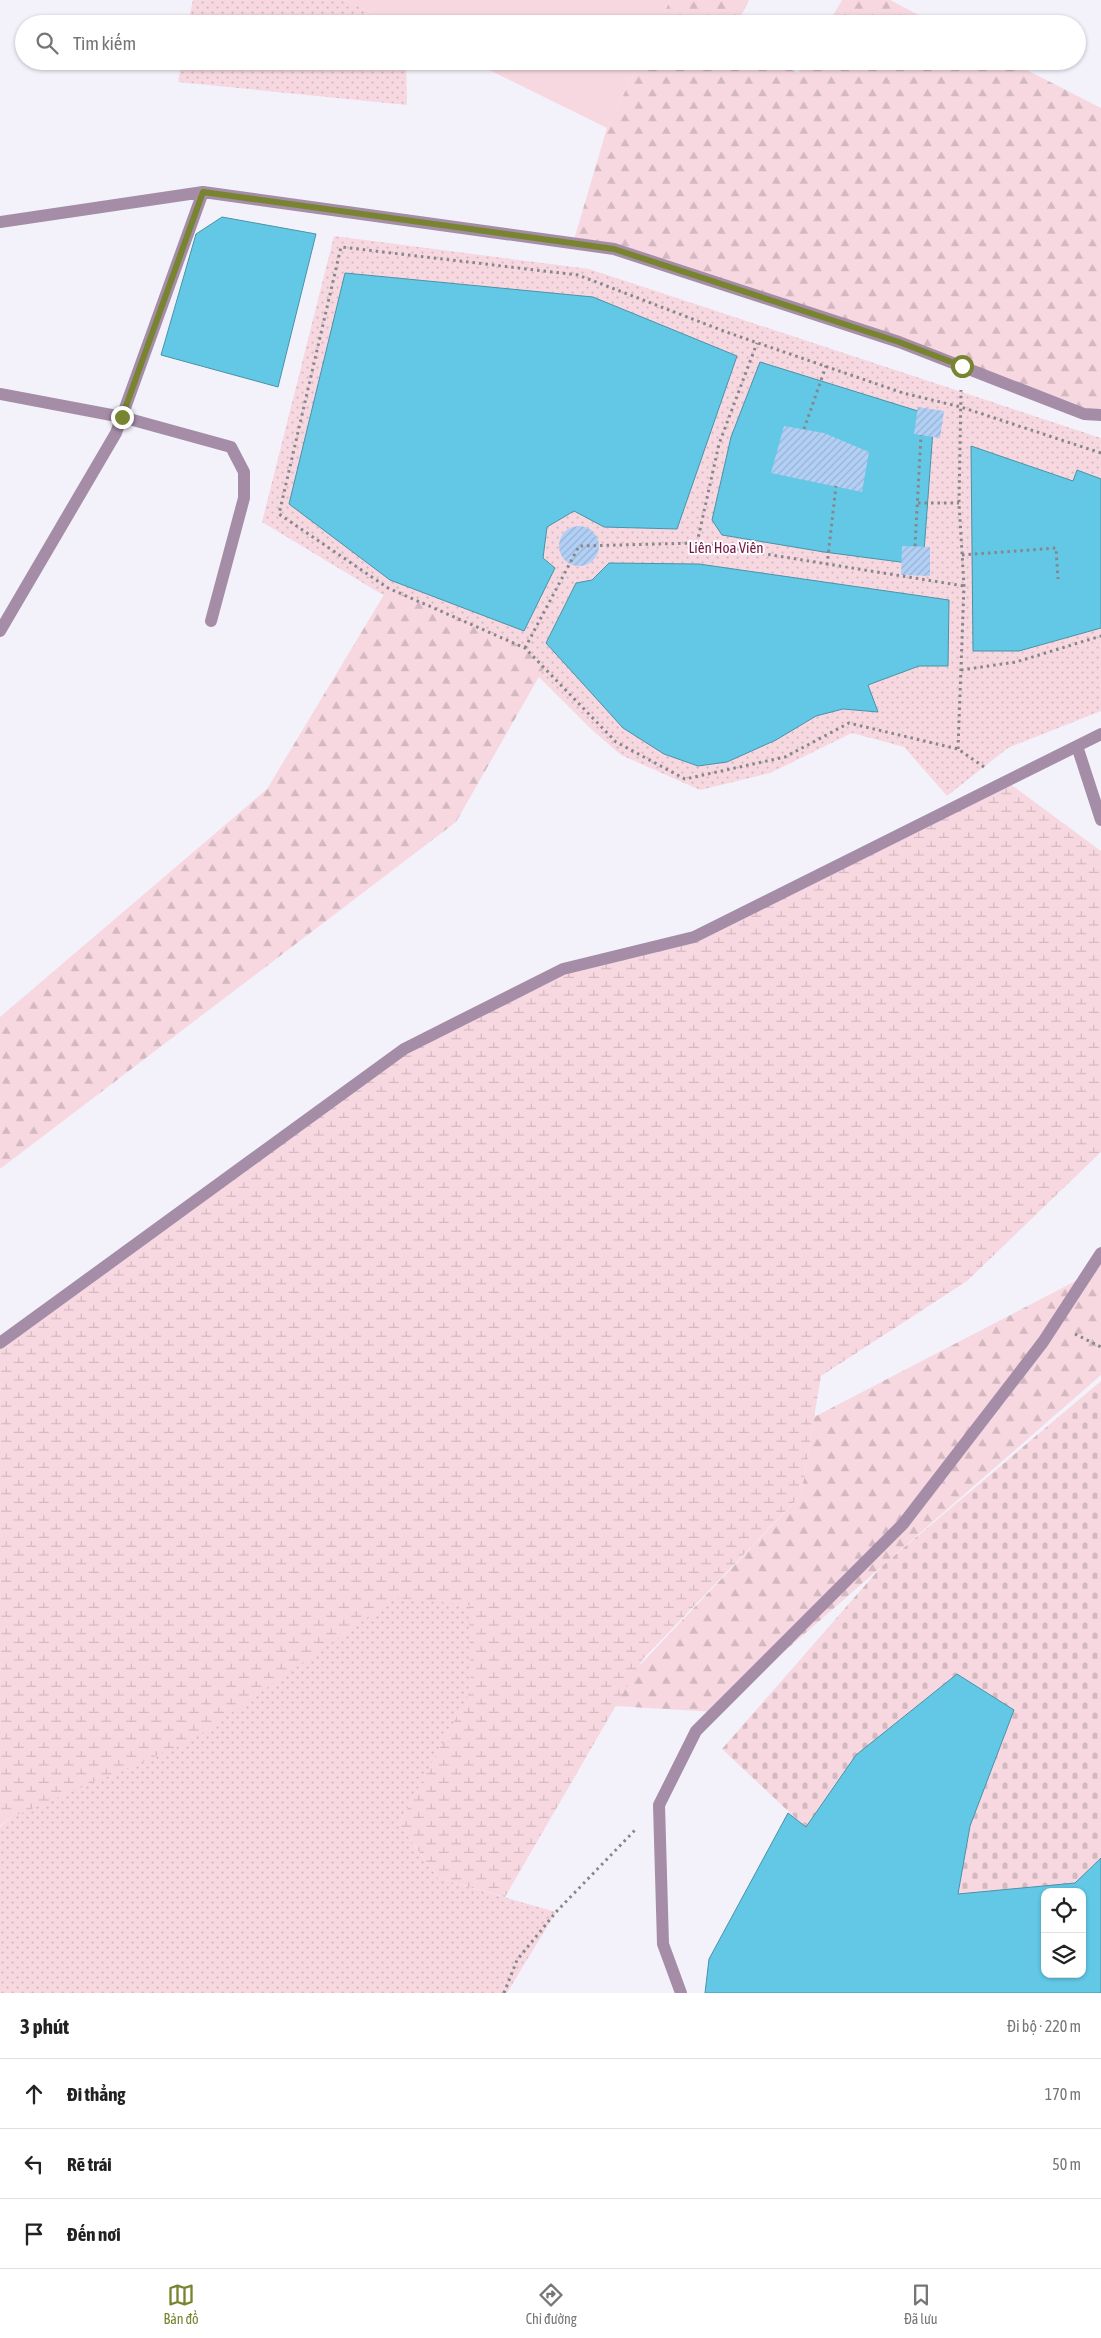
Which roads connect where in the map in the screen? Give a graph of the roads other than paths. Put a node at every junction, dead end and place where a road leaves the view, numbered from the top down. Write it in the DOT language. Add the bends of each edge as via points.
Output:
graph roads {
  1 [pos="203,192"];
  2 [pos="0,222"];
  3 [pos="0,394"];
  4 [pos="1101,415"];
  5 [pos="122,417"];
  6 [pos="211,621"];
  7 [pos="0,631"];
  8 [pos="1101,734"];
  9 [pos="1077,746"];
  10 [pos="1101,820"];
  11 [pos="1101,1253"];
  12 [pos="0,1343"];
  13 [pos="681,1993"];
  1 -- 2 [label="street"];
  1 -- 4 [label="street" via="614,249 899,342 1084,414"];
  1 -- 5 [label="street"];
  3 -- 5 [label="street"];
  5 -- 6 [label="street" via="231,447 244,472 244,498 239,521"];
  5 -- 7 [label="street" via="116,433"];
  8 -- 9 [label="street"];
  9 -- 10 [label="street"];
  9 -- 12 [label="street" via="694,937 563,969 404,1049"];
  11 -- 13 [label="street" via="1043,1342 903,1524 696,1731 659,1805 663,1944"];
}
